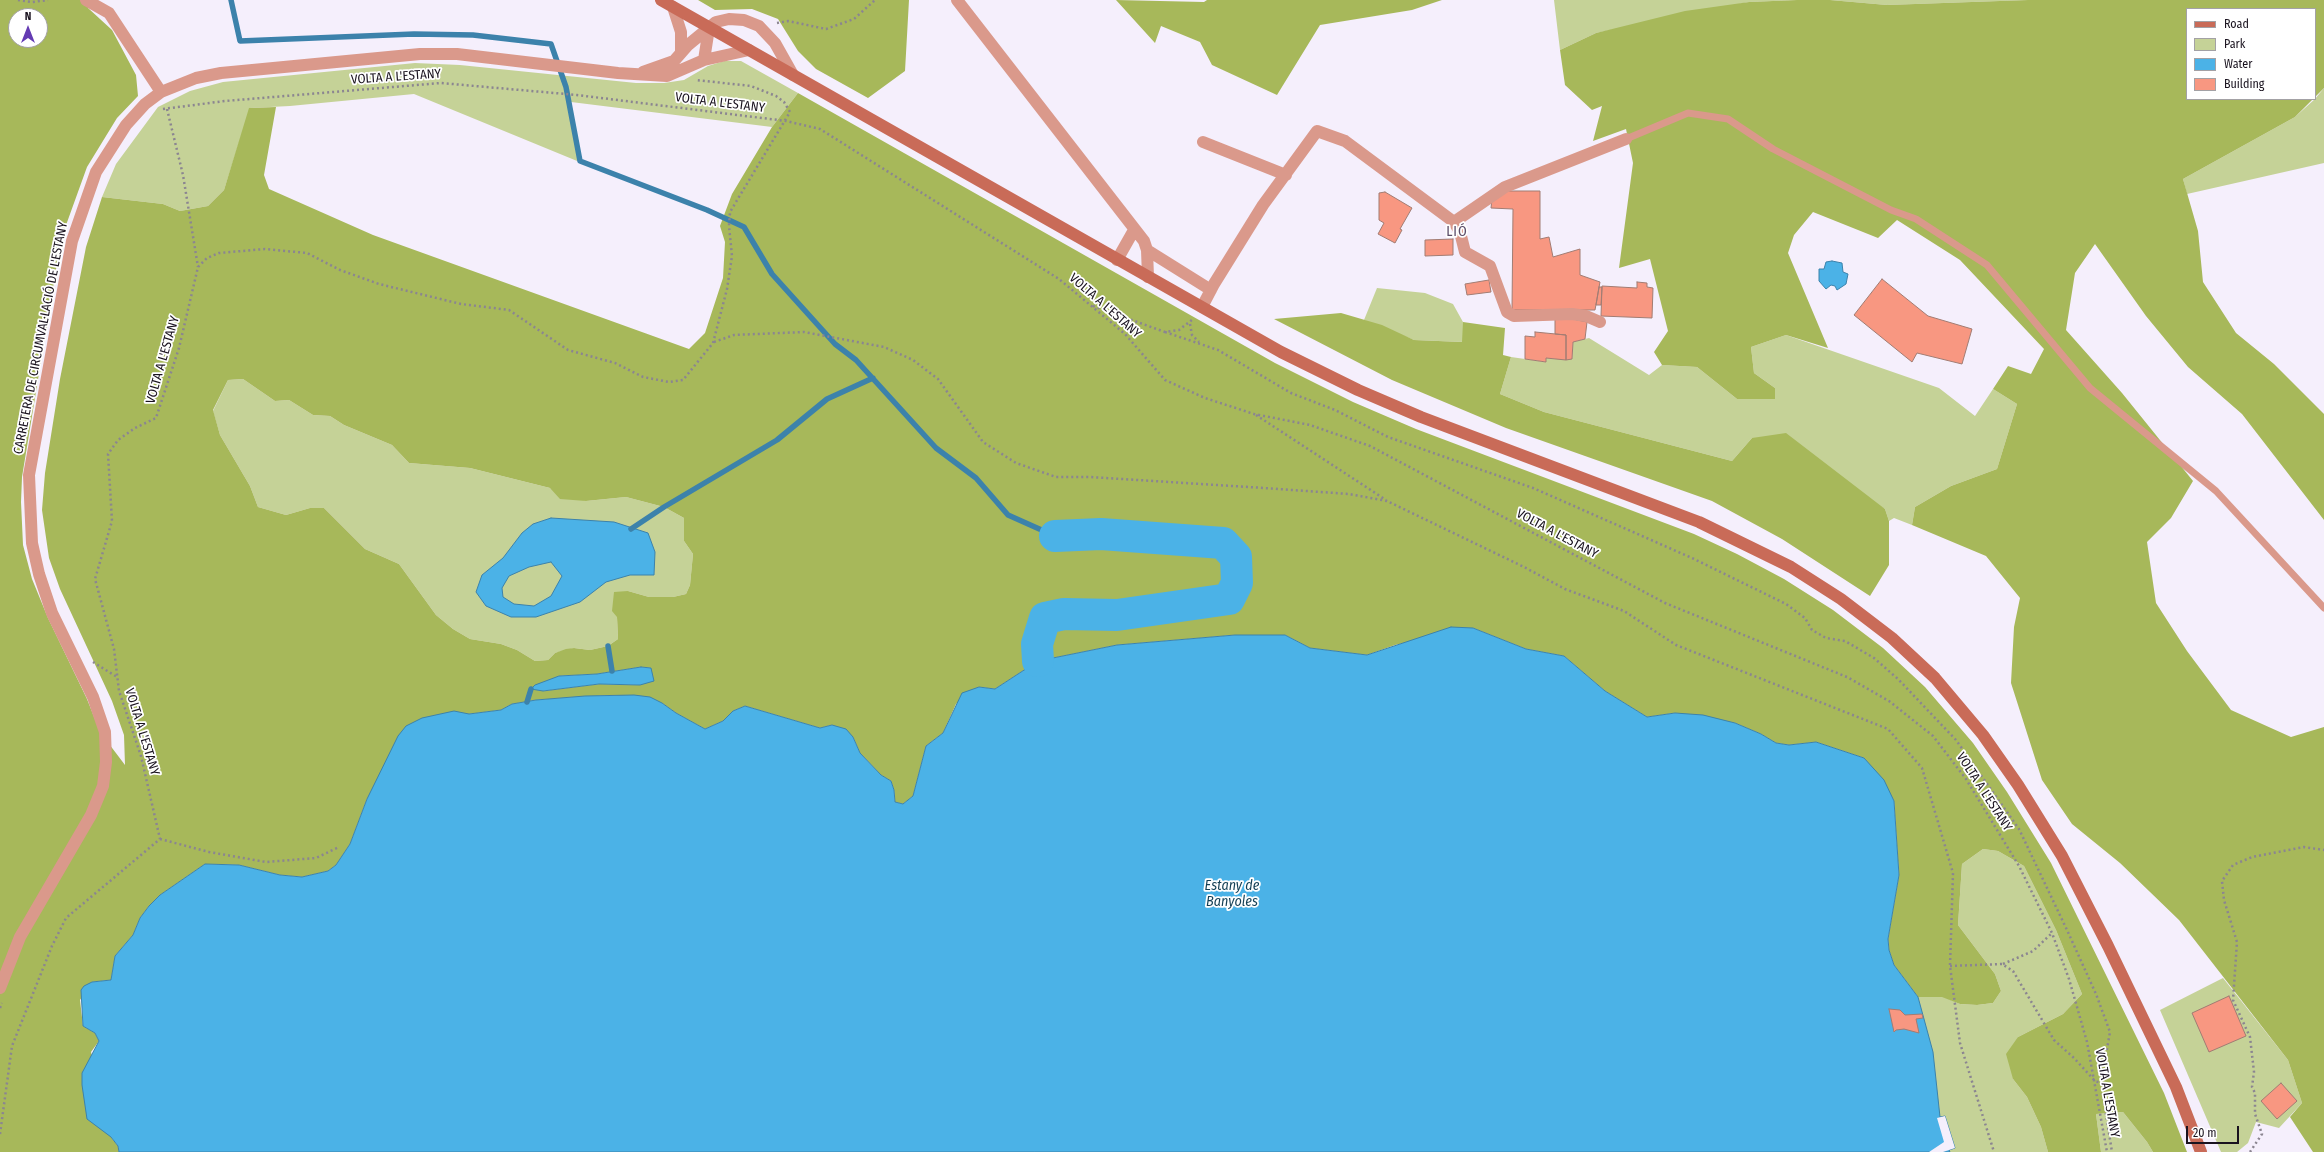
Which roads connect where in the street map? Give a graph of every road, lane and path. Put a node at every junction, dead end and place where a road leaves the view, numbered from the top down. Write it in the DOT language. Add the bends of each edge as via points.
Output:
graph roads {
  1 [pos="18,0"];
  2 [pos="48,0"];
  3 [pos="86,0"];
  4 [pos="661,0"];
  5 [pos="875,0"];
  6 [pos="957,0"];
  7 [pos="673,7"];
  8 [pos="759,26"];
  9 [pos="709,28"];
  10 [pos="749,50"];
  11 [pos="681,53"];
  12 [pos="704,60"];
  13 [pos="640,74"];
  14 [pos="793,75"];
  15 [pos="668,76"];
  16 [pos="161,92"];
  17 [pos="167,108"];
  18 [pos="160,111"];
  19 [pos="786,121"];
  20 [pos="1626,139"];
  21 [pos="1203,142"];
  22 [pos="1286,175"];
  23 [pos="1454,222"];
  24 [pos="1134,230"];
  25 [pos="1147,250"];
  26 [pos="1117,260"];
  27 [pos="198,267"];
  28 [pos="1148,277"];
  29 [pos="1211,290"];
  30 [pos="1092,306"];
  31 [pos="1202,307"];
  32 [pos="1600,322"];
  33 [pos="1164,332"];
  34 [pos="713,343"];
  35 [pos="1199,343"];
  36 [pos="1254,414"];
  37 [pos="1387,501"];
  38 [pos="2324,608"];
  39 [pos="75,660"];
  40 [pos="117,677"];
  41 [pos="160,838"];
  42 [pos="339,846"];
  43 [pos="2324,850"];
  44 [pos="2052,933"];
  45 [pos="2002,964"];
  46 [pos="1950,966"];
  47 [pos="0,988"];
  48 [pos="3,1000"];
  49 [pos="0,1008"];
  50 [pos="2095,1081"];
  51 [pos="2101,1083"];
  52 [pos="0,1134"];
  53 [pos="1994,1152"];
  54 [pos="2107,1152"];
  55 [pos="2112,1152"];
  56 [pos="2201,1152"];
  57 [pos="2250,1152"];
  1 -- 2 [label="path"];
  3 -- 16 [label="street" via="109,13"];
  4 -- 7 [label="main road"];
  5 -- 8 [label="path" via="854,19 826,29 788,21"];
  6 -- 24 [label="street"];
  7 -- 9 [label="main road"];
  7 -- 11 [label="street" via="681,32"];
  8 -- 9 [label="street, CARRETERA DE CIRCUMVAL·LACIÓ DE L'ESTANY" via="744,20 729,19 716,22"];
  8 -- 14 [label="street" via="775,43"];
  9 -- 10 [label="main road"];
  9 -- 11 [label="street, CARRETERA DE CIRCUMVAL·LACIÓ DE L'ESTANY"];
  9 -- 12 [label="street"];
  10 -- 12 [label="street, CARRETERA DE CIRCUMVAL·LACIÓ DE L'ESTANY"];
  10 -- 14 [label="main road"];
  11 -- 13 [label="street, CARRETERA DE CIRCUMVAL·LACIÓ DE L'ESTANY" via="674,61"];
  12 -- 15 [label="street, CARRETERA DE CIRCUMVAL·LACIÓ DE L'ESTANY"];
  13 -- 15 [label="street, CARRETERA DE CIRCUMVAL·LACIÓ DE L'ESTANY"];
  13 -- 16 [label="street, CARRETERA DE CIRCUMVAL·LACIÓ DE L'ESTANY" via="457,54 420,54 221,73 196,78"];
  14 -- 26 [label="main road"];
  15 -- 19 [label="path" via="751,86 770,93 784,102 790,112"];
  16 -- 39 [label="street, CARRETERA DE CIRCUMVAL·LACIÓ DE L'ESTANY" via="145,104 126,125 96,172 84,204 72,241 29,475 32,543 38,568 52,613"];
  17 -- 18 [label="path"];
  17 -- 19 [label="path, VOLTA A L'ESTANY" via="318,92 441,83 577,95"];
  17 -- 27 [label="path, VOLTA A L'ESTANY" via="183,175"];
  19 -- 30 [label="path, VOLTA A L'ESTANY" via="820,129 1059,279"];
  19 -- 34 [label="path" via="730,212 732,256 727,289"];
  20 -- 23 [label="street" via="1505,187"];
  20 -- 38 [label="lane" via="1688,114 1728,119 1773,149 1891,210 1916,219 1987,265 2090,388 2216,491"];
  21 -- 22 [label="street"];
  22 -- 23 [label="street" via="1317,131 1344,141"];
  22 -- 29 [label="street" via="1255,218"];
  23 -- 32 [label="street" via="1460,232 1465,252 1490,266 1507,312 1514,316 1572,314"];
  24 -- 25 [label="street" via="1144,241"];
  24 -- 26 [label="street"];
  25 -- 28 [label="street"];
  25 -- 29 [label="street"];
  26 -- 28 [label="main road"];
  27 -- 34 [label="path" via="207,258 218,253 265,249 307,253 340,270 379,284 461,304 509,310 568,350 614,363 643,377 669,382 683,380"];
  27 -- 40 [label="path, VOLTA A L'ESTANY" via="179,348 156,418 118,440 108,454 112,521 94,579 114,649"];
  28 -- 31 [label="main road"];
  29 -- 31 [label="street"];
  30 -- 33 [label="path" via="1098,306"];
  30 -- 36 [label="path, VOLTA A L'ESTANY" via="1126,334 1165,380 1205,398"];
  31 -- 56 [label="main road" via="1281,352 1358,390 1421,417 1699,522 1743,542 1791,567 1840,599 1892,638 1935,678 1984,735 2062,856 2176,1088"];
  33 -- 35 [label="path"];
  33 -- 35 [label="path" via="1179,330 1190,324 1192,335"];
  34 -- 37 [label="path" via="734,335 804,332 884,347 913,360 938,379 983,442 1016,463 1056,477 1349,494"];
  35 -- 51 [label="path" via="1218,350 1291,393 1335,410 1388,437 1533,488 1692,558 1786,604 1804,618 1812,630 1826,638 1845,640 1874,658 1898,679 1956,740 2019,829 2096,994 2110,1032"];
  36 -- 37 [label="path"];
  36 -- 44 [label="path, VOLTA A L'ESTANY" via="1310,425 1370,446 1665,603 1847,677 1890,701 1932,736 1966,779 2018,866"];
  37 -- 46 [label="path" via="1564,589 1624,611 1676,645 1888,729 1922,768 1953,873"];
  39 -- 40 [label="path" via="84,656"];
  39 -- 47 [label="street, CARRETERA DE CIRCUMVAL·LACIÓ DE L'ESTANY" via="105,732 106,762 103,786 91,815 20,937"];
  40 -- 41 [label="path, VOLTA A L'ESTANY" via="119,692 141,756"];
  41 -- 42 [label="path" via="209,852 266,862 316,858"];
  41 -- 52 [label="path" via="66,918 52,946 12,1046"];
  43 -- 57 [label="path" via="2304,847 2252,857 2233,865 2222,881 2224,900 2237,942 2233,1000 2250,1037 2255,1114 2262,1134"];
  44 -- 45 [label="path" via="2033,951"];
  44 -- 50 [label="path, VOLTA A L'ESTANY" via="2077,1007"];
  45 -- 46 [label="path"];
  45 -- 50 [label="path" via="2013,971 2054,1040"];
  46 -- 53 [label="path" via="1960,1043"];
  48 -- 49 [label="path"];
  50 -- 51 [label="path"];
  50 -- 54 [label="path, VOLTA A L'ESTANY"];
  51 -- 55 [label="path"];
}
